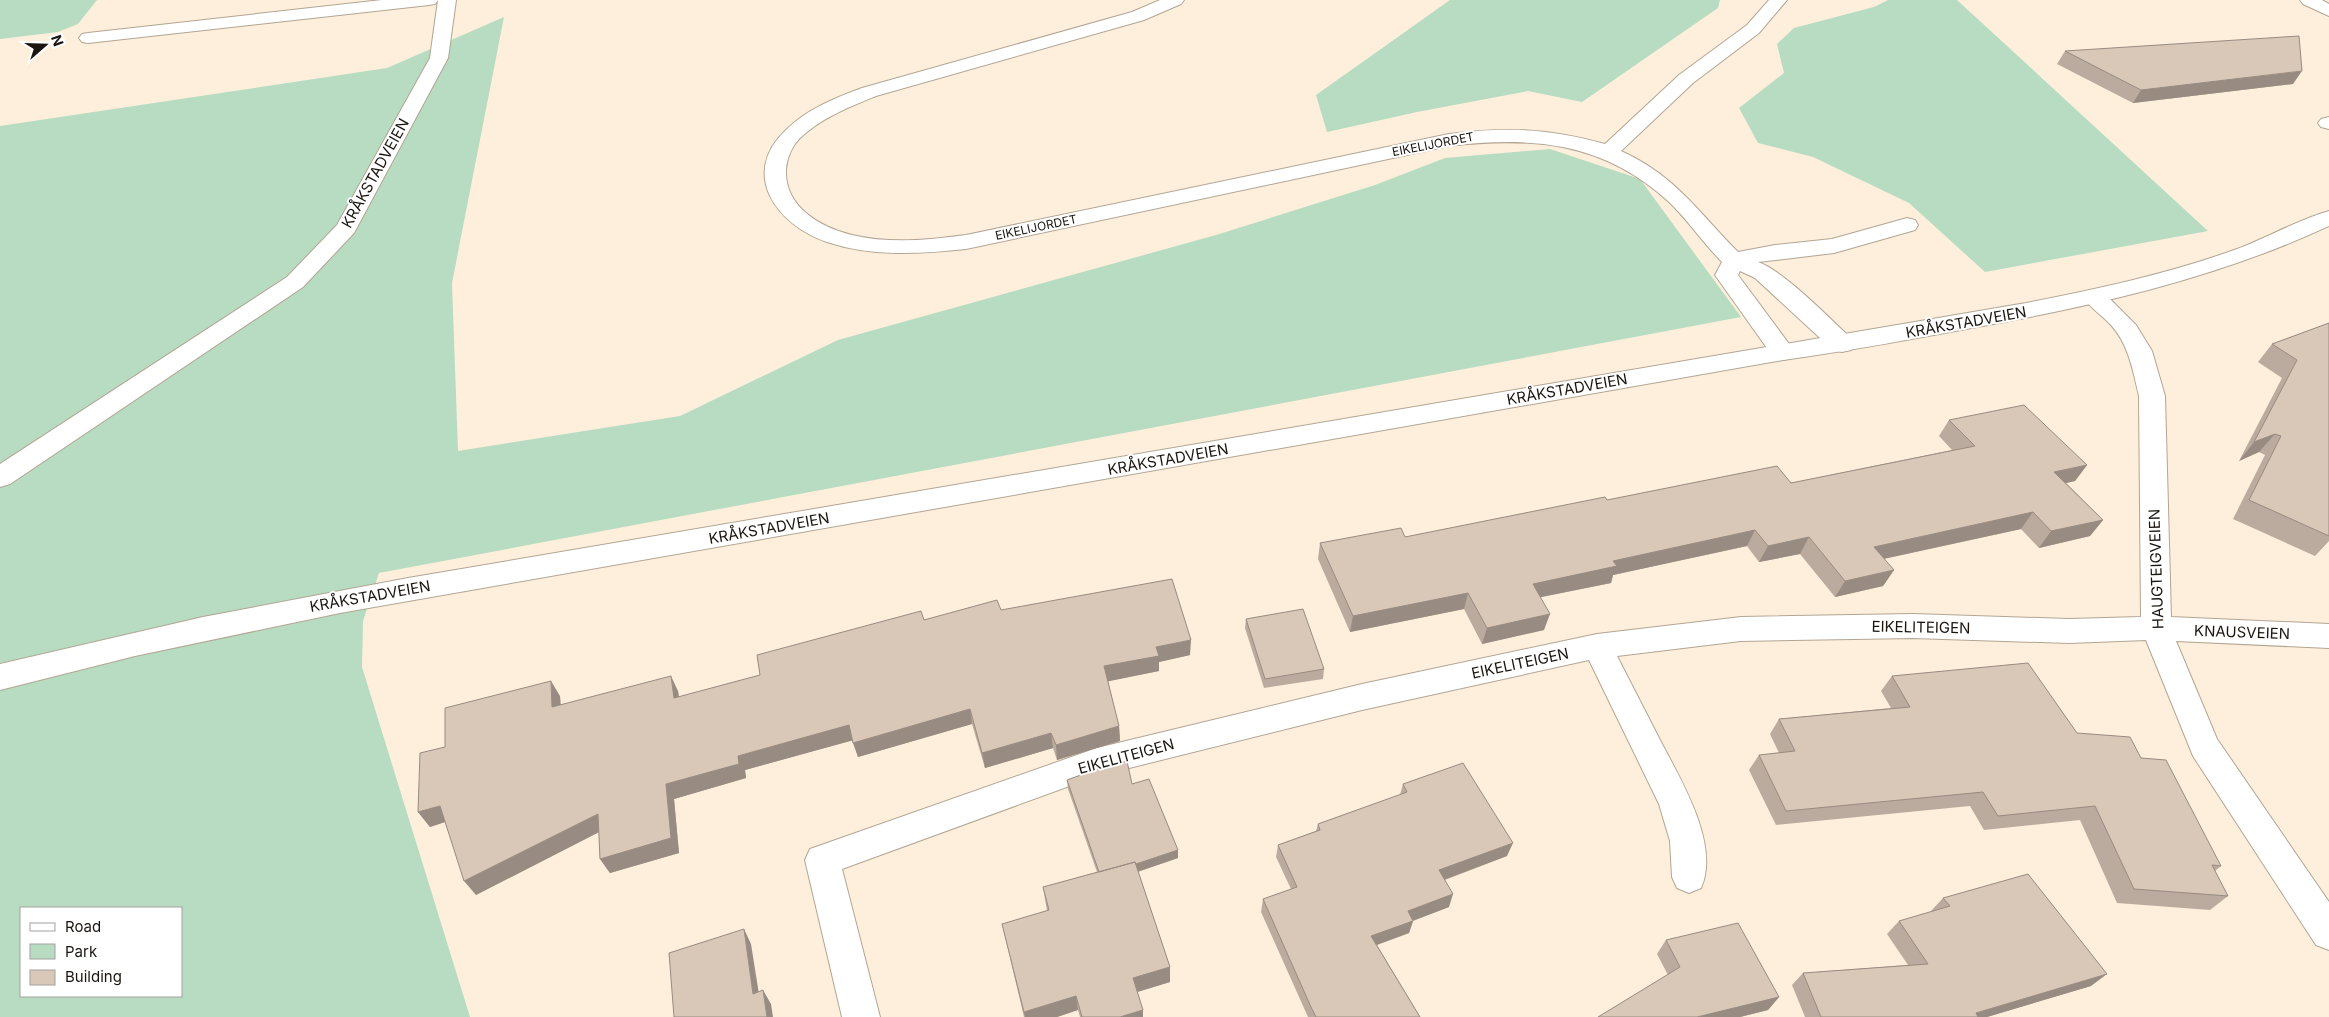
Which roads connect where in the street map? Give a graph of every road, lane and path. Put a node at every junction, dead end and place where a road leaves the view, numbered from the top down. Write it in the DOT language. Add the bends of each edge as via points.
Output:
graph roads {
  1 [pos="429,0"];
  2 [pos="447,0"];
  3 [pos="1176,0"];
  4 [pos="1778,0"];
  5 [pos="2308,0"];
  6 [pos="2329,12"];
  7 [pos="88,38"];
  8 [pos="1608,152"];
  9 [pos="2329,218"];
  10 [pos="1907,224"];
  11 [pos="1734,260"];
  12 [pos="2095,297"];
  13 [pos="1842,344"];
  14 [pos="1783,352"];
  15 [pos="0,478"];
  16 [pos="2156,628"];
  17 [pos="2329,636"];
  18 [pos="1597,646"];
  19 [pos="0,677"];
  20 [pos="1689,877"];
  21 [pos="2329,933"];
  22 [pos="860,1017"];
  1 -- 7 [label="street"];
  2 -- 15 [label="street, KRÅKSTADVEIEN" via="439,58 346,228 295,282"];
  3 -- 8 [label="street, EIKELIJORDET" via="1138,16 869,92 838,104 812,118 791,136 778,155 774,176 779,196 793,214 809,225 848,241 886,247 926,248 1476,136 1521,134 1558,139"];
  4 -- 8 [label="street" via="1753,29 1686,79"];
  5 -- 6 [label="street"];
  8 -- 11 [label="street, EIKELIJORDET" via="1629,161 1655,179"];
  9 -- 12 [label="street, KRÅKSTADVEIEN" via="2241,256"];
  10 -- 11 [label="street" via="1834,246"];
  11 -- 13 [label="street, EIKELIJORDET" via="1761,271"];
  11 -- 14 [label="street" via="1726,275"];
  12 -- 13 [label="street, KRÅKSTADVEIEN"];
  12 -- 16 [label="street, HAUGTEIGVEIEN" via="2130,330 2144,359 2152,396"];
  13 -- 14 [label="street, KRÅKSTADVEIEN"];
  14 -- 19 [label="street, KRÅKSTADVEIEN" via="368,596 180,634"];
  16 -- 17 [label="street, KNAUSVEIEN"];
  16 -- 18 [label="street, EIKELITEIGEN" via="2069,631 1913,626 1742,629"];
  16 -- 21 [label="street, HAUGTEIGVEIEN" via="2204,746"];
  18 -- 20 [label="street" via="1675,803 1687,842"];
  18 -- 22 [label="street, EIKELITEIGEN" via="1362,697 1097,762 822,860"];
}
